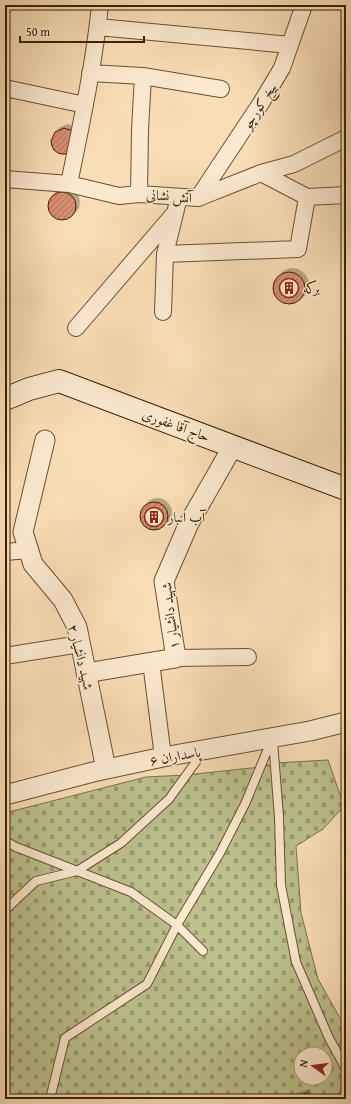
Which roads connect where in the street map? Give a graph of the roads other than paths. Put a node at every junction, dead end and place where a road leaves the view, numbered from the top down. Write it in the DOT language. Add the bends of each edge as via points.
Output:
graph roads {
  1 [pos="100,5"];
  2 [pos="304,5"];
  3 [pos="98,27"];
  4 [pos="290,45"];
  5 [pos="90,73"];
  6 [pos="143,76"];
  7 [pos="5,88"];
  8 [pos="221,89"];
  9 [pos="85,105"];
  10 [pos="346,138"];
  11 [pos="261,173"];
  12 [pos="8,184"];
  13 [pos="69,184"];
  14 [pos="139,194"];
  15 [pos="346,195"];
  16 [pos="307,197"];
  17 [pos="198,198"];
  18 [pos="177,205"];
  19 [pos="165,254"];
  20 [pos="163,312"];
  21 [pos="76,328"];
  22 [pos="5,399"];
  23 [pos="45,440"];
  24 [pos="233,446"];
  25 [pos="346,489"];
  26 [pos="29,550"];
  27 [pos="5,552"];
  28 [pos="80,644"];
  29 [pos="5,656"];
  30 [pos="248,657"];
  31 [pos="176,658"];
  32 [pos="151,662"];
  33 [pos="86,673"];
  34 [pos="346,722"];
  35 [pos="272,738"];
  36 [pos="204,750"];
  37 [pos="163,757"];
  38 [pos="106,769"];
  39 [pos="5,795"];
  40 [pos="5,841"];
  41 [pos="77,870"];
  42 [pos="5,910"];
  43 [pos="177,925"];
  44 [pos="203,951"];
  45 [pos="346,1069"];
  46 [pos="50,1099"];
  1 -- 3 [label="street"];
  2 -- 4 [label="street, بیخ کورچو"];
  3 -- 4 [label="street"];
  3 -- 5 [label="street"];
  4 -- 17 [label="street, بیخ کورچو" via="282,68 261,103"];
  5 -- 6 [label="street"];
  5 -- 9 [label="street"];
  6 -- 8 [label="street"];
  6 -- 14 [label="street"];
  7 -- 9 [label="street"];
  9 -- 13 [label="street"];
  10 -- 11 [label="street, آتش نشانی" via="294,164"];
  11 -- 16 [label="street"];
  11 -- 17 [label="street, آتش نشانی"];
  12 -- 13 [label="street, آتش نشانی"];
  13 -- 14 [label="street, آتش نشانی" via="119,196"];
  14 -- 18 [label="street, آتش نشانی"];
  15 -- 16 [label="street"];
  16 -- 19 [label="street" via="298,249"];
  17 -- 18 [label="street, آتش نشانی"];
  18 -- 19 [label="street"];
  18 -- 21 [label="street"];
  19 -- 20 [label="street"];
  22 -- 24 [label="main road, حاج آقا غفوری" via="59,381"];
  23 -- 26 [label="street, شهید دانشیار ۲" via="24,532"];
  24 -- 25 [label="main road, حاج آقا غفوری"];
  24 -- 31 [label="street, شهید دانشیار ۱" via="189,523 164,581"];
  26 -- 27 [label="street"];
  26 -- 28 [label="street, شهید دانشیار ۲" via="33,564 63,600 77,627"];
  28 -- 29 [label="street"];
  28 -- 33 [label="street, شهید دانشیار ۲"];
  30 -- 31 [label="street"];
  31 -- 32 [label="street, شهید دانشیار ۱"];
  32 -- 33 [label="street, شهید دانشیار ۱"];
  32 -- 37 [label="street, شهید دانشیار ۱"];
  33 -- 38 [label="street, شهید دانشیار ۲"];
  34 -- 35 [label="street, پاسداران ۶"];
  35 -- 36 [label="street, پاسداران ۶"];
  35 -- 43 [label="lane" via="245,804 224,846"];
  35 -- 45 [label="lane" via="279,817 281,885 296,962 329,1038"];
  36 -- 37 [label="street, پاسداران ۶"];
  36 -- 41 [label="lane" via="169,799 121,843"];
  37 -- 38 [label="street, پاسداران ۶"];
  38 -- 39 [label="street, پاسداران ۶"];
  40 -- 41 [label="lane"];
  41 -- 42 [label="lane" via="36,881"];
  41 -- 43 [label="lane" via="131,892"];
  43 -- 44 [label="lane"];
  43 -- 46 [label="lane" via="147,984 65,1038"];
}
